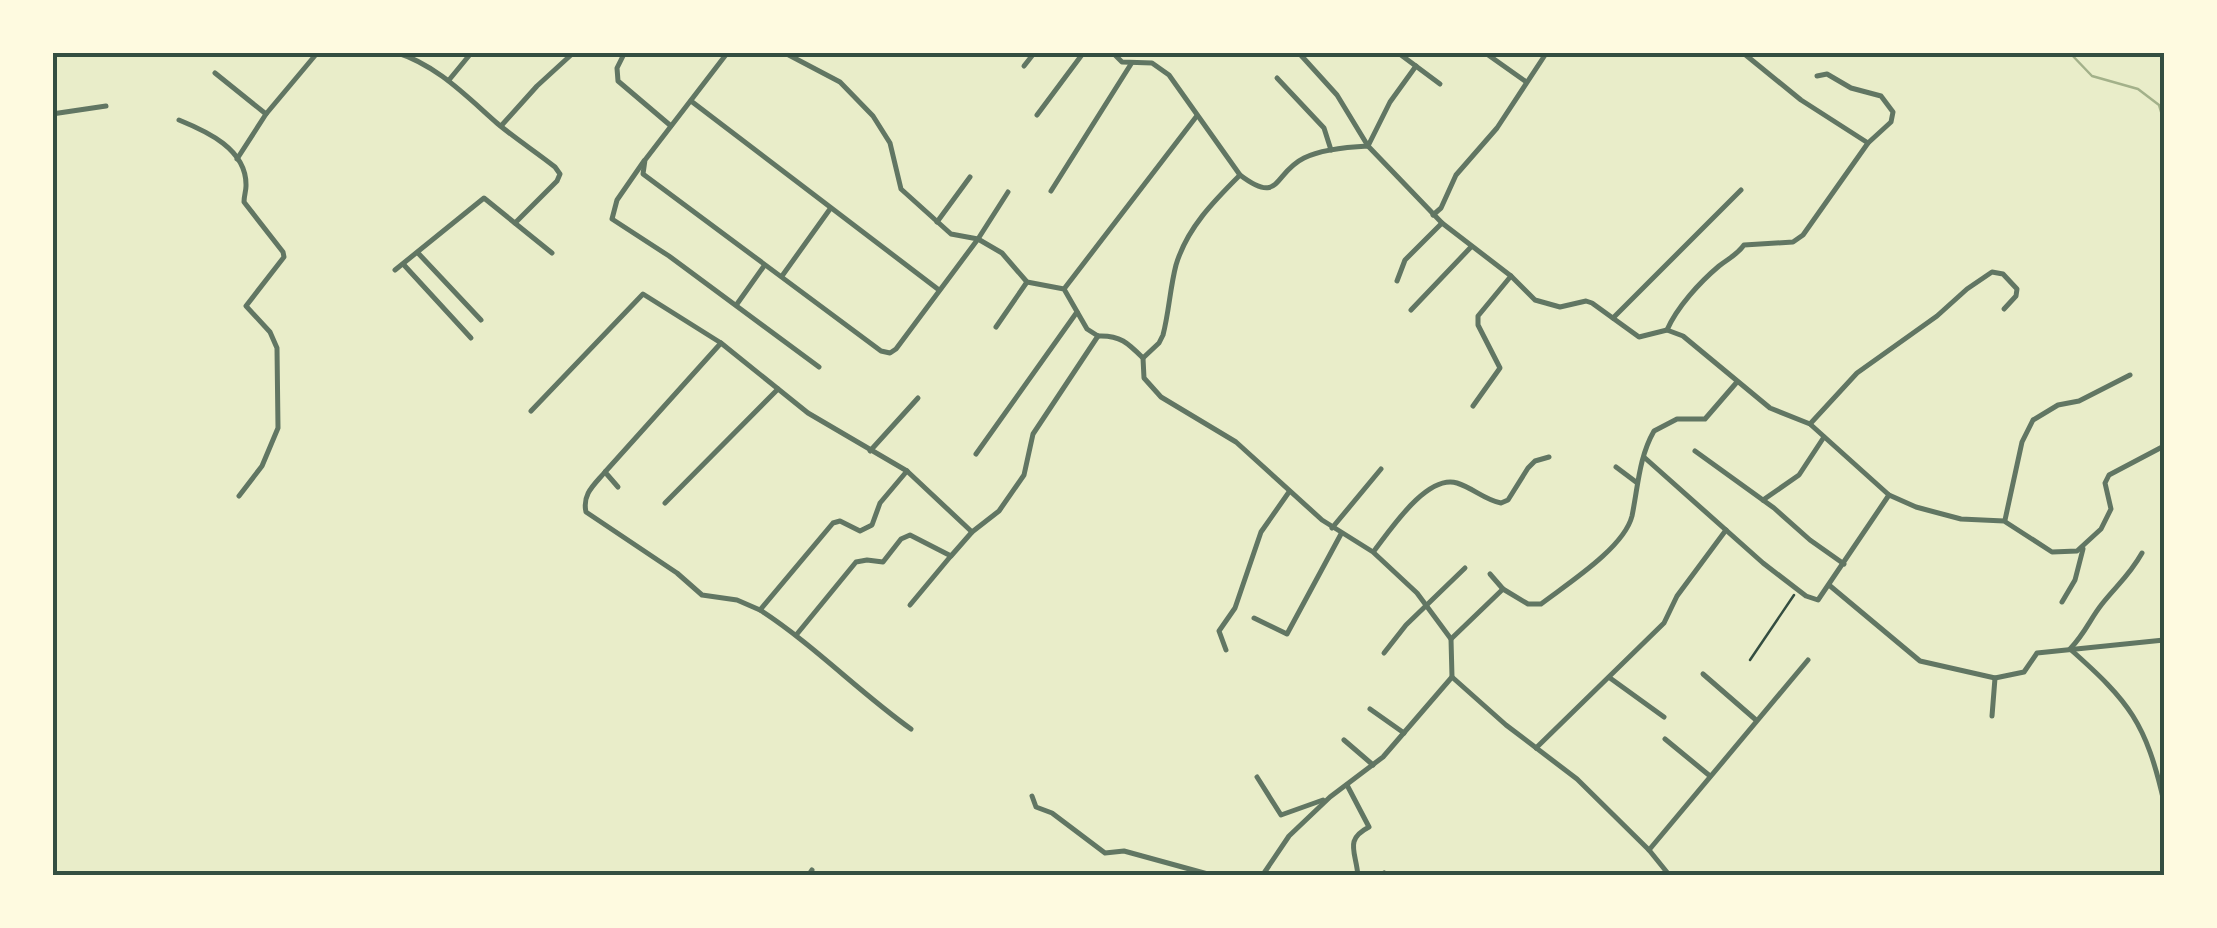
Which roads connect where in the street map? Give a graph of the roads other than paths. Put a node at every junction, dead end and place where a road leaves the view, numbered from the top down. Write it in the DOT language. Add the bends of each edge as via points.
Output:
graph roads {
  1 [pos="318,52"];
  2 [pos="395,52"];
  3 [pos="472,52"];
  4 [pos="626,52"];
  5 [pos="728,52"];
  6 [pos="783,52"];
  7 [pos="1036,52"];
  8 [pos="1084,52"];
  9 [pos="1112,52"];
  10 [pos="1298,52"];
  11 [pos="1397,52"];
  12 [pos="1484,52"];
  13 [pos="1547,52"];
  14 [pos="1742,52"];
  15 [pos="572,54"];
  16 [pos="1131,64"];
  17 [pos="1024,66"];
  18 [pos="1416,66"];
  19 [pos="215,73"];
  20 [pos="1816,76"];
  21 [pos="1276,78"];
  22 [pos="448,80"];
  23 [pos="1525,81"];
  24 [pos="1440,84"];
  25 [pos="691,101"];
  26 [pos="106,106"];
  27 [pos="52,114"];
  28 [pos="266,114"];
  29 [pos="1038,115"];
  30 [pos="1196,116"];
  31 [pos="178,120"];
  32 [pos="501,126"];
  33 [pos="672,126"];
  34 [pos="1868,143"];
  35 [pos="1368,146"];
  36 [pos="1331,151"];
  37 [pos="238,159"];
  38 [pos="645,160"];
  39 [pos="1240,175"];
  40 [pos="970,177"];
  41 [pos="1741,190"];
  42 [pos="1008,192"];
  43 [pos="1051,192"];
  44 [pos="830,210"];
  45 [pos="1433,215"];
  46 [pos="938,222"];
  47 [pos="515,223"];
  48 [pos="1442,223"];
  49 [pos="978,239"];
  50 [pos="1471,246"];
  51 [pos="418,253"];
  52 [pos="552,253"];
  53 [pos="404,265"];
  54 [pos="764,266"];
  55 [pos="395,270"];
  56 [pos="1511,276"];
  57 [pos="781,277"];
  58 [pos="1397,281"];
  59 [pos="1027,282"];
  60 [pos="1064,289"];
  61 [pos="940,290"];
  62 [pos="736,304"];
  63 [pos="2004,309"];
  64 [pos="1411,310"];
  65 [pos="1077,312"];
  66 [pos="1612,318"];
  67 [pos="481,320"];
  68 [pos="996,327"];
  69 [pos="1667,330"];
  70 [pos="1098,336"];
  71 [pos="472,338"];
  72 [pos="721,343"];
  73 [pos="1143,358"];
  74 [pos="819,367"];
  75 [pos="2130,375"];
  76 [pos="1738,382"];
  77 [pos="778,390"];
  78 [pos="918,398"];
  79 [pos="1472,406"];
  80 [pos="532,412"];
  81 [pos="1810,424"];
  82 [pos="1824,437"];
  83 [pos="2164,446"];
  84 [pos="870,451"];
  85 [pos="1695,451"];
  86 [pos="976,454"];
  87 [pos="1549,457"];
  88 [pos="1644,458"];
  89 [pos="1616,467"];
  90 [pos="1381,469"];
  91 [pos="907,470"];
  92 [pos="604,472"];
  93 [pos="1636,482"];
  94 [pos="618,487"];
  95 [pos="1290,492"];
  96 [pos="1889,495"];
  97 [pos="239,496"];
  98 [pos="1762,500"];
  99 [pos="665,503"];
  100 [pos="2004,521"];
  101 [pos="1332,528"];
  102 [pos="1726,530"];
  103 [pos="972,532"];
  104 [pos="1341,534"];
  105 [pos="2084,546"];
  106 [pos="1373,552"];
  107 [pos="2142,553"];
  108 [pos="951,556"];
  109 [pos="1844,564"];
  110 [pos="1465,568"];
  111 [pos="1490,574"];
  112 [pos="1829,584"];
  113 [pos="1503,588"];
  114 [pos="2062,602"];
  115 [pos="910,604"];
  116 [pos="1428,604"];
  117 [pos="760,610"];
  118 [pos="1254,618"];
  119 [pos="797,634"];
  120 [pos="1451,639"];
  121 [pos="2164,640"];
  122 [pos="2070,649"];
  123 [pos="1226,650"];
  124 [pos="1384,653"];
  125 [pos="1808,660"];
  126 [pos="1703,674"];
  127 [pos="1452,677"];
  128 [pos="1610,678"];
  129 [pos="1995,678"];
  130 [pos="1370,709"];
  131 [pos="1992,716"];
  132 [pos="1664,717"];
  133 [pos="1756,720"];
  134 [pos="911,729"];
  135 [pos="1404,733"];
  136 [pos="1664,739"];
  137 [pos="1344,740"];
  138 [pos="1536,748"];
  139 [pos="1373,765"];
  140 [pos="1710,776"];
  141 [pos="1257,777"];
  142 [pos="1348,785"];
  143 [pos="1032,796"];
  144 [pos="1330,796"];
  145 [pos="2164,802"];
  146 [pos="1649,850"];
  147 [pos="1668,875"];
  148 [pos="1215,876"];
  149 [pos="1262,876"];
  150 [pos="1358,876"];
  1 -- 28 [label="street"];
  2 -- 22 [label="street"];
  3 -- 22 [label="street"];
  4 -- 33 [label="street" via="618,82"];
  5 -- 25 [label="street"];
  6 -- 46 [label="street" via="840,82 873,116 890,143 902,188"];
  7 -- 17 [label="street"];
  8 -- 29 [label="street"];
  9 -- 16 [label="street"];
  10 -- 35 [label="street" via="1337,95"];
  11 -- 18 [label="street"];
  12 -- 23 [label="street"];
  13 -- 23 [label="street"];
  14 -- 34 [label="street"];
  15 -- 32 [label="street"];
  16 -- 30 [label="street" via="1160,66"];
  16 -- 43 [label="street"];
  18 -- 24 [label="street"];
  18 -- 35 [label="street"];
  19 -- 28 [label="street"];
  20 -- 34 [label="street" via="1827,74 1881,96 1893,118"];
  21 -- 36 [label="street" via="1324,128"];
  22 -- 32 [label="street"];
  23 -- 45 [label="street"];
  25 -- 33 [label="street"];
  25 -- 44 [label="street"];
  26 -- 27 [label="street"];
  28 -- 37 [label="street"];
  30 -- 39 [label="street"];
  30 -- 60 [label="street"];
  31 -- 37 [label="street" via="218,138"];
  32 -- 47 [label="street" via="560,174"];
  33 -- 38 [label="street"];
  34 -- 69 [label="street" via="1803,235 1792,242 1744,245 1680,308"];
  35 -- 36 [label="street"];
  35 -- 45 [label="street"];
  36 -- 39 [label="street" via="1298,161 1266,190"];
  37 -- 97 [label="street" via="244,202 284,252 246,306 277,348 278,428"];
  38 -- 54 [label="street" via="647,179"];
  38 -- 62 [label="street" via="612,219"];
  39 -- 73 [label="street" via="1189,235 1177,261 1163,335"];
  40 -- 46 [label="street"];
  41 -- 66 [label="street"];
  42 -- 49 [label="street"];
  44 -- 57 [label="street"];
  44 -- 61 [label="street"];
  45 -- 48 [label="street"];
  46 -- 49 [label="street" via="956,236"];
  47 -- 51 [label="street" via="480,199"];
  47 -- 52 [label="street"];
  48 -- 50 [label="street"];
  48 -- 58 [label="street" via="1405,260"];
  49 -- 59 [label="street" via="1002,253"];
  49 -- 61 [label="street"];
  50 -- 56 [label="street"];
  50 -- 64 [label="street"];
  51 -- 53 [label="street"];
  51 -- 67 [label="street"];
  53 -- 55 [label="street"];
  53 -- 71 [label="street"];
  54 -- 57 [label="street"];
  54 -- 62 [label="street"];
  56 -- 66 [label="street" via="1545,305 1586,301"];
  56 -- 79 [label="street" via="1478,316 1500,368"];
  57 -- 61 [label="street" via="890,353"];
  59 -- 60 [label="street"];
  59 -- 68 [label="street"];
  60 -- 65 [label="street"];
  62 -- 74 [label="street"];
  63 -- 81 [label="street" via="2017,289 1992,272 1857,373"];
  65 -- 70 [label="street"];
  65 -- 86 [label="street"];
  66 -- 69 [label="street" via="1639,336"];
  69 -- 76 [label="street" via="1698,346"];
  70 -- 73 [label="street" via="1123,339"];
  70 -- 103 [label="street" via="1033,434 1024,475 999,512"];
  72 -- 77 [label="street"];
  72 -- 80 [label="street" via="643,294"];
  72 -- 92 [label="street"];
  73 -- 95 [label="street" via="1153,390 1236,442"];
  75 -- 100 [label="street" via="2034,420 2022,442"];
  76 -- 81 [label="street" via="1770,408"];
  76 -- 88 [label="street" via="1705,419 1677,420 1654,431"];
  77 -- 84 [label="street"];
  77 -- 99 [label="street"];
  78 -- 84 [label="street"];
  81 -- 82 [label="street"];
  82 -- 96 [label="street"];
  82 -- 98 [label="street" via="1799,475"];
  83 -- 105 [label="street" via="2108,475 2112,509"];
  84 -- 91 [label="street"];
  85 -- 98 [label="street"];
  87 -- 106 [label="street" via="1535,461 1502,503 1462,484 1439,483 1408,508"];
  88 -- 93 [label="street"];
  88 -- 102 [label="street"];
  89 -- 93 [label="street"];
  90 -- 101 [label="street"];
  91 -- 103 [label="street"];
  91 -- 117 [label="street" via="880,502 872,526 860,531 833,522"];
  92 -- 94 [label="street"];
  92 -- 117 [label="street" via="586,494 586,512 702,596"];
  93 -- 113 [label="street" via="1628,524 1608,551 1541,604 1528,604"];
  95 -- 101 [label="street"];
  95 -- 123 [label="street" via="1261,532 1235,608 1219,631"];
  96 -- 100 [label="street" via="1962,519"];
  96 -- 109 [label="street"];
  98 -- 109 [label="street"];
  100 -- 105 [label="street" via="2052,552"];
  101 -- 104 [label="street"];
  102 -- 112 [label="street" via="1798,590 1818,600"];
  102 -- 128 [label="street" via="1664,623"];
  103 -- 108 [label="street"];
  104 -- 106 [label="street"];
  104 -- 118 [label="street" via="1287,634"];
  105 -- 114 [label="street"];
  106 -- 116 [label="street"];
  107 -- 122 [label="street"];
  108 -- 115 [label="street"];
  108 -- 119 [label="street" via="905,536 884,562 856,562"];
  109 -- 112 [label="street"];
  110 -- 116 [label="street"];
  111 -- 113 [label="street"];
  112 -- 129 [label="street" via="1920,661"];
  113 -- 120 [label="street"];
  116 -- 120 [label="street"];
  116 -- 124 [label="street"];
  117 -- 119 [label="street"];
  119 -- 134 [label="street"];
  120 -- 127 [label="street"];
  121 -- 122 [label="street"];
  122 -- 129 [label="street" via="2032,656 2024,672"];
  122 -- 145 [label="street" via="2137,718"];
  125 -- 133 [label="street"];
  126 -- 133 [label="street"];
  127 -- 135 [label="street"];
  127 -- 138 [label="street"];
  128 -- 132 [label="street"];
  128 -- 138 [label="street"];
  129 -- 131 [label="street"];
  130 -- 135 [label="street"];
  133 -- 140 [label="street"];
  135 -- 139 [label="street"];
  136 -- 140 [label="street"];
  137 -- 139 [label="street"];
  138 -- 146 [label="street"];
  139 -- 142 [label="street"];
  140 -- 146 [label="street"];
  141 -- 144 [label="street" via="1281,815"];
  142 -- 144 [label="street"];
  142 -- 150 [label="street" via="1369,826 1353,841"];
  143 -- 148 [label="street" via="1036,807 1105,853 1124,851"];
  144 -- 149 [label="street" via="1288,836"];
  146 -- 147 [label="street"];
}
